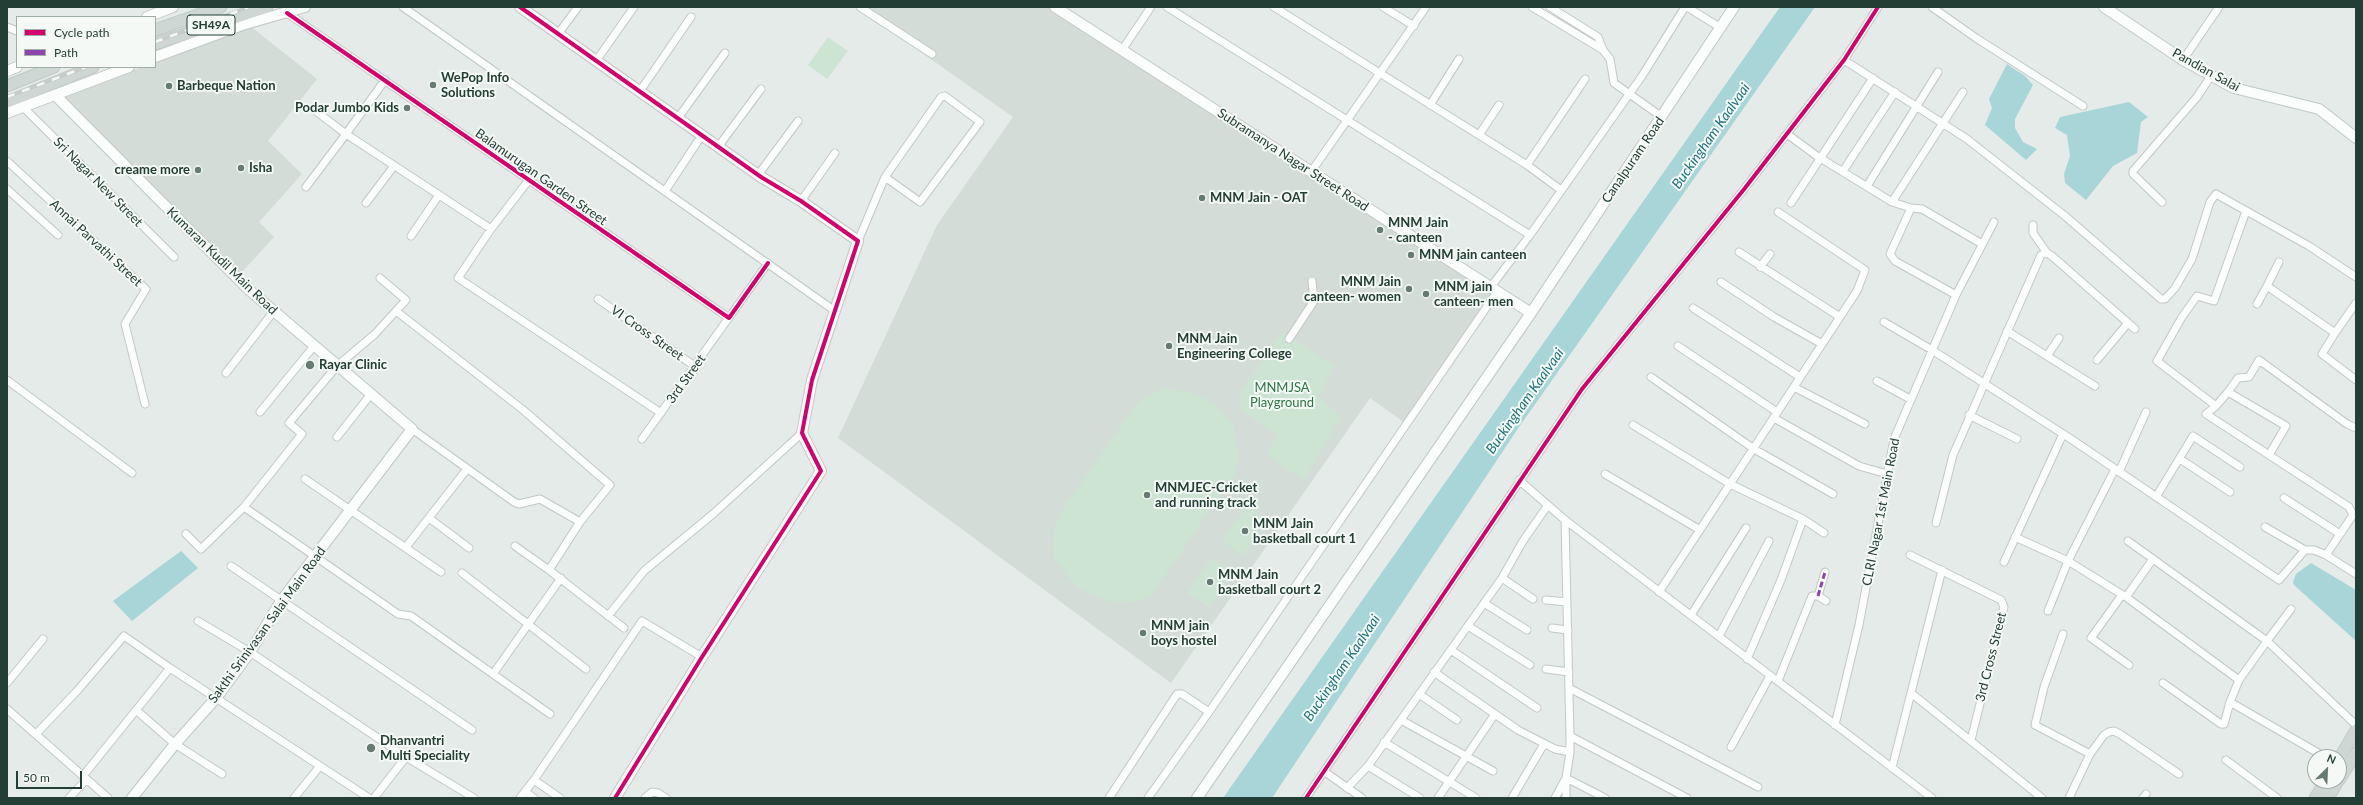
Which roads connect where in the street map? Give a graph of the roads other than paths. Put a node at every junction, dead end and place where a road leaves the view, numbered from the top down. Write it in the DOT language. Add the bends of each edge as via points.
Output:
graph roads {
  1 [pos="221,7"];
  2 [pos="267,7"];
  3 [pos="305,7"];
  4 [pos="402,7"];
  5 [pos="520,7"];
  6 [pos="578,7"];
  7 [pos="634,7"];
  8 [pos="860,7"];
  9 [pos="1055,7"];
  10 [pos="1151,7"];
  11 [pos="1168,7"];
  12 [pos="1274,7"];
  13 [pos="1383,7"];
  14 [pos="1426,7"];
  15 [pos="1532,7"];
  16 [pos="1550,7"];
  17 [pos="1686,7"];
  18 [pos="1734,7"];
  19 [pos="1878,7"];
  20 [pos="1932,7"];
  21 [pos="2219,7"];
  22 [pos="170,8"];
  23 [pos="2107,8"];
  24 [pos="207,12"];
  25 [pos="287,13"];
  26 [pos="150,16"];
  27 [pos="691,17"];
  28 [pos="212,25"];
  29 [pos="1414,26"];
  30 [pos="7,27"];
  31 [pos="1721,28"];
  32 [pos="156,30"];
  33 [pos="16,32"];
  34 [pos="558,34"];
  35 [pos="156,44"];
  36 [pos="1122,50"];
  37 [pos="1603,50"];
  38 [pos="725,53"];
  39 [pos="932,54"];
  40 [pos="156,57"];
  41 [pos="1459,60"];
  42 [pos="1844,60"];
  43 [pos="2184,60"];
  44 [pos="596,61"];
  45 [pos="52,68"];
  46 [pos="91,68"];
  47 [pos="126,68"];
  48 [pos="1938,72"];
  49 [pos="1379,73"];
  50 [pos="2211,76"];
  51 [pos="1873,78"];
  52 [pos="1584,79"];
  53 [pos="385,80"];
  54 [pos="7,86"];
  55 [pos="761,89"];
  56 [pos="640,91"];
  57 [pos="1895,92"];
  58 [pos="1963,92"];
  59 [pos="1629,94"];
  60 [pos="55,95"];
  61 [pos="7,102"];
  62 [pos="1430,105"];
  63 [pos="1499,105"];
  64 [pos="22,106"];
  65 [pos="1917,106"];
  66 [pos="2083,106"];
  67 [pos="318,112"];
  68 [pos="7,114"];
  69 [pos="1662,117"];
  70 [pos="678,118"];
  71 [pos="1346,120"];
  72 [pos="798,121"];
  73 [pos="1943,123"];
  74 [pos="346,134"];
  75 [pos="1787,134"];
  76 [pos="702,135"];
  77 [pos="1479,135"];
  78 [pos="2356,138"];
  79 [pos="718,147"];
  80 [pos="835,152"];
  81 [pos="1819,157"];
  82 [pos="7,161"];
  83 [pos="1527,165"];
  84 [pos="394,166"];
  85 [pos="1843,171"];
  86 [pos="1311,172"];
  87 [pos="758,175"];
  88 [pos="885,177"];
  89 [pos="528,181"];
  90 [pos="1867,186"];
  91 [pos="306,187"];
  92 [pos="7,189"];
  93 [pos="1561,190"];
  94 [pos="665,191"];
  95 [pos="439,194"];
  96 [pos="801,201"];
  97 [pos="1892,202"];
  98 [pos="2162,202"];
  99 [pos="366,203"];
  100 [pos="1791,203"];
  101 [pos="1910,208"];
  102 [pos="2246,211"];
  103 [pos="1778,212"];
  104 [pos="1994,222"];
  105 [pos="2033,225"];
  106 [pos="491,228"];
  107 [pos="58,235"];
  108 [pos="1530,235"];
  109 [pos="411,236"];
  110 [pos="858,241"];
  111 [pos="1982,244"];
  112 [pos="1739,252"];
  113 [pos="2048,253"];
  114 [pos="1770,254"];
  115 [pos="174,257"];
  116 [pos="2279,262"];
  117 [pos="768,264"];
  118 [pos="1760,267"];
  119 [pos="2356,277"];
  120 [pos="380,278"];
  121 [pos="1312,281"];
  122 [pos="1721,282"];
  123 [pos="2267,286"];
  124 [pos="1494,290"];
  125 [pos="1956,295"];
  126 [pos="598,299"];
  127 [pos="2356,303"];
  128 [pos="2257,304"];
  129 [pos="1693,308"];
  130 [pos="274,311"];
  131 [pos="396,311"];
  132 [pos="835,311"];
  133 [pos="1531,313"];
  134 [pos="1840,317"];
  135 [pos="729,318"];
  136 [pos="1884,322"];
  137 [pos="2128,323"];
  138 [pos="2135,329"];
  139 [pos="2007,331"];
  140 [pos="2335,333"];
  141 [pos="2059,338"];
  142 [pos="1289,339"];
  143 [pos="1822,344"];
  144 [pos="314,346"];
  145 [pos="1678,346"];
  146 [pos="1932,350"];
  147 [pos="2047,356"];
  148 [pos="2097,360"];
  149 [pos="336,366"];
  150 [pos="696,367"];
  151 [pos="226,373"];
  152 [pos="1651,376"];
  153 [pos="1800,377"];
  154 [pos="7,380"];
  155 [pos="2356,380"];
  156 [pos="1877,381"];
  157 [pos="1983,382"];
  158 [pos="2095,386"];
  159 [pos="1794,387"];
  160 [pos="2228,392"];
  161 [pos="371,394"];
  162 [pos="1910,399"];
  163 [pos="145,404"];
  164 [pos="2216,406"];
  165 [pos="260,412"];
  166 [pos="2146,412"];
  167 [pos="661,413"];
  168 [pos="1775,415"];
  169 [pos="1969,415"];
  170 [pos="1865,424"];
  171 [pos="1633,425"];
  172 [pos="2356,428"];
  173 [pos="412,429"];
  174 [pos="802,433"];
  175 [pos="2063,434"];
  176 [pos="337,437"];
  177 [pos="642,439"];
  178 [pos="2017,439"];
  179 [pos="1754,449"];
  180 [pos="2268,454"];
  181 [pos="2180,459"];
  182 [pos="2240,467"];
  183 [pos="467,469"];
  184 [pos="2117,470"];
  185 [pos="132,473"];
  186 [pos="1605,474"];
  187 [pos="1887,474"];
  188 [pos="305,479"];
  189 [pos="1519,480"];
  190 [pos="1730,484"];
  191 [pos="2230,492"];
  192 [pos="1833,494"];
  193 [pos="2156,497"];
  194 [pos="2284,498"];
  195 [pos="1548,505"];
  196 [pos="244,507"];
  197 [pos="352,511"];
  198 [pos="429,518"];
  199 [pos="1803,519"];
  200 [pos="1565,520"];
  201 [pos="580,522"];
  202 [pos="1936,523"];
  203 [pos="2265,527"];
  204 [pos="1746,528"];
  205 [pos="1700,530"];
  206 [pos="1824,533"];
  207 [pos="186,534"];
  208 [pos="2340,534"];
  209 [pos="2015,537"];
  210 [pos="1769,541"];
  211 [pos="2128,541"];
  212 [pos="515,546"];
  213 [pos="406,547"];
  214 [pos="469,548"];
  215 [pos="2305,550"];
  216 [pos="1910,555"];
  217 [pos="2326,555"];
  218 [pos="316,556"];
  219 [pos="2153,559"];
  220 [pos="2068,560"];
  221 [pos="2004,562"];
  222 [pos="231,566"];
  223 [pos="549,570"];
  224 [pos="1942,570"];
  225 [pos="441,572"];
  226 [pos="1825,572"];
  227 [pos="462,573"];
  228 [pos="2356,574"];
  229 [pos="561,578"];
  230 [pos="1502,578"];
  231 [pos="1659,592"];
  232 [pos="1818,596"];
  233 [pos="2124,596"];
  234 [pos="1533,599"];
  235 [pos="1546,600"];
  236 [pos="1826,600"];
  237 [pos="281,601"];
  238 [pos="1567,602"];
  239 [pos="1484,603"];
  240 [pos="2291,609"];
  241 [pos="2048,611"];
  242 [pos="1691,615"];
  243 [pos="608,616"];
  244 [pos="198,621"];
  245 [pos="529,625"];
  246 [pos="1468,626"];
  247 [pos="624,628"];
  248 [pos="1552,628"];
  249 [pos="1527,630"];
  250 [pos="1568,630"];
  251 [pos="2063,634"];
  252 [pos="1719,636"];
  253 [pos="43,639"];
  254 [pos="2267,641"];
  255 [pos="1450,650"];
  256 [pos="250,652"];
  257 [pos="702,657"];
  258 [pos="1746,659"];
  259 [pos="1530,665"];
  260 [pos="2129,665"];
  261 [pos="170,668"];
  262 [pos="586,669"];
  263 [pos="1546,669"];
  264 [pos="1434,672"];
  265 [pos="1569,672"];
  266 [pos="493,674"];
  267 [pos="1770,676"];
  268 [pos="2239,680"];
  269 [pos="1778,681"];
  270 [pos="7,683"];
  271 [pos="2162,684"];
  272 [pos="1569,688"];
  273 [pos="1911,692"];
  274 [pos="1419,694"];
  275 [pos="217,697"];
  276 [pos="2230,702"];
  277 [pos="1537,708"];
  278 [pos="7,709"];
  279 [pos="136,710"];
  280 [pos="1209,712"];
  281 [pos="550,714"];
  282 [pos="1495,714"];
  283 [pos="1400,720"];
  284 [pos="1457,720"];
  285 [pos="1835,725"];
  286 [pos="2356,725"];
  287 [pos="472,730"];
  288 [pos="2356,730"];
  289 [pos="36,734"];
  290 [pos="1570,736"];
  291 [pos="1971,740"];
  292 [pos="1384,742"];
  293 [pos="175,744"];
  294 [pos="1544,744"];
  295 [pos="1731,747"];
  296 [pos="2311,749"];
  297 [pos="2345,749"];
  298 [pos="1570,752"];
  299 [pos="2356,753"];
  300 [pos="2090,754"];
  301 [pos="406,757"];
  302 [pos="1466,757"];
  303 [pos="2226,760"];
  304 [pos="320,766"];
  305 [pos="1368,766"];
  306 [pos="1892,768"];
  307 [pos="2347,768"];
  308 [pos="1493,771"];
  309 [pos="1325,772"];
  310 [pos="222,774"];
  311 [pos="2179,774"];
  312 [pos="85,778"];
  313 [pos="1566,778"];
  314 [pos="534,780"];
  315 [pos="1449,782"];
  316 [pos="1758,787"];
  317 [pos="1347,788"];
  318 [pos="2321,789"];
  319 [pos="2334,789"];
  320 [pos="526,792"];
  321 [pos="69,798"];
  322 [pos="108,798"];
  323 [pos="132,798"];
  324 [pos="294,798"];
  325 [pos="369,798"];
  326 [pos="374,798"];
  327 [pos="474,798"];
  328 [pos="520,798"];
  329 [pos="534,798"];
  330 [pos="560,798"];
  331 [pos="615,798"];
  332 [pos="645,798"];
  333 [pos="666,798"];
  334 [pos="1109,798"];
  335 [pos="1148,798"];
  336 [pos="1196,798"];
  337 [pos="1306,798"];
  338 [pos="1362,798"];
  339 [pos="1420,798"];
  340 [pos="1438,798"];
  341 [pos="1476,798"];
  342 [pos="1512,798"];
  343 [pos="1555,798"];
  344 [pos="1566,798"];
  345 [pos="1605,798"];
  346 [pos="1688,798"];
  347 [pos="1932,798"];
  348 [pos="2042,798"];
  349 [pos="2069,798"];
  350 [pos="2277,798"];
  351 [pos="2315,798"];
  352 [pos="2328,798"];
  1 -- 24 [label="main road, SH49A"];
  2 -- 28 [label="main road, SH49A"];
  3 -- 25 [label="street"];
  4 -- 94 [label="street"];
  5 -- 34 [label="street"];
  6 -- 34 [label="street"];
  7 -- 44 [label="street"];
  8 -- 39 [label="street"];
  9 -- 36 [label="street, Subramanya Nagar Street Road"];
  10 -- 36 [label="street"];
  11 -- 71 [label="street"];
  12 -- 49 [label="street"];
  13 -- 29 [label="street"];
  14 -- 29 [label="street"];
  15 -- 37 [label="street"];
  16 -- 37 [label="street" via="1598,37"];
  17 -- 31 [label="street"];
  17 -- 59 [label="street"];
  18 -- 31 [label="street, Canalpuram Road"];
  19 -- 42 [label="street"];
  20 -- 66 [label="street"];
  21 -- 43 [label="street"];
  22 -- 26 [label="street"];
  23 -- 43 [label="street, Pandian Salai"];
  24 -- 28 [label="main road"];
  24 -- 32 [label="main road, SH49A"];
  25 -- 40 [label="street" via="242,25"];
  25 -- 53 [label="street, Balamurugan Garden Street"];
  27 -- 56 [label="street"];
  28 -- 35 [label="main road, SH49A"];
  29 -- 49 [label="street"];
  30 -- 33 [label="street"];
  31 -- 69 [label="street, Canalpuram Road"];
  34 -- 44 [label="street"];
  36 -- 86 [label="street, Subramanya Nagar Street Road"];
  37 -- 59 [label="street" via="1610,59 1614,83"];
  38 -- 70 [label="street"];
  41 -- 62 [label="street"];
  42 -- 51 [label="street"];
  42 -- 75 [label="street"];
  43 -- 50 [label="street, Pandian Salai"];
  44 -- 56 [label="street"];
  45 -- 54 [label="main road"];
  46 -- 61 [label="main road"];
  47 -- 60 [label="street"];
  48 -- 65 [label="street"];
  49 -- 62 [label="street"];
  49 -- 71 [label="street"];
  50 -- 78 [label="street, Pandian Salai" via="2234,88 2319,110"];
  50 -- 98 [label="street" via="2197,97 2132,171"];
  51 -- 57 [label="street"];
  51 -- 81 [label="street"];
  52 -- 83 [label="street"];
  53 -- 74 [label="street"];
  53 -- 89 [label="street, Balamurugan Garden Street"];
  55 -- 79 [label="street"];
  56 -- 70 [label="street"];
  57 -- 65 [label="street"];
  57 -- 85 [label="street"];
  58 -- 73 [label="street"];
  59 -- 69 [label="street"];
  59 -- 93 [label="street"];
  60 -- 64 [label="street"];
  60 -- 130 [label="street, Kumaran Kudil Main Road" via="230,271"];
  62 -- 77 [label="street"];
  63 -- 77 [label="street"];
  64 -- 68 [label="street"];
  64 -- 115 [label="street, Sri Nagar New Street"];
  65 -- 73 [label="street"];
  65 -- 90 [label="street"];
  67 -- 74 [label="street"];
  69 -- 133 [label="street, Canalpuram Road"];
  70 -- 76 [label="street"];
  71 -- 86 [label="street"];
  71 -- 108 [label="street"];
  72 -- 87 [label="street"];
  73 -- 97 [label="street"];
  73 -- 102 [label="street" via="2065,216 2161,299 2165,299 2176,288 2192,260 2213,194"];
  74 -- 84 [label="street"];
  74 -- 91 [label="street"];
  75 -- 81 [label="street"];
  75 -- 189 [label="street" via="1582,388"];
  76 -- 79 [label="street"];
  76 -- 94 [label="street"];
  77 -- 83 [label="street"];
  79 -- 87 [label="street"];
  80 -- 96 [label="street"];
  81 -- 85 [label="street"];
  81 -- 100 [label="street"];
  82 -- 163 [label="street, Annai Parvathi Street" via="146,289 124,324"];
  83 -- 93 [label="street"];
  84 -- 95 [label="street"];
  84 -- 99 [label="street"];
  85 -- 90 [label="street"];
  86 -- 124 [label="street, Subramanya Nagar Street Road"];
  87 -- 96 [label="street"];
  88 -- 88 [label="street" via="941,96 945,96 978,120 979,125 920,202"];
  88 -- 110 [label="street"];
  89 -- 106 [label="street"];
  89 -- 135 [label="street, Balamurugan Garden Street"];
  90 -- 97 [label="street"];
  92 -- 107 [label="street"];
  93 -- 108 [label="street"];
  94 -- 117 [label="street"];
  95 -- 106 [label="street"];
  95 -- 109 [label="street"];
  96 -- 110 [label="street"];
  97 -- 101 [label="street"];
  101 -- 111 [label="street" via="1922,209"];
  101 -- 125 [label="street" via="1890,254 1895,261"];
  102 -- 119 [label="street" via="2309,246"];
  102 -- 164 [label="street" via="2214,301 2197,296 2157,361"];
  103 -- 134 [label="street" via="1865,270 1857,291"];
  104 -- 111 [label="street, CLRI Nagar 1st Main Road"];
  105 -- 113 [label="street" via="2033,233"];
  106 -- 167 [label="street" via="458,278"];
  108 -- 124 [label="street"];
  110 -- 132 [label="street"];
  111 -- 125 [label="street, CLRI Nagar 1st Main Road"];
  112 -- 118 [label="street"];
  113 -- 137 [label="street"];
  113 -- 139 [label="street" via="2041,255"];
  114 -- 118 [label="street"];
  116 -- 123 [label="street"];
  117 -- 132 [label="street"];
  117 -- 135 [label="street"];
  118 -- 134 [label="street"];
  120 -- 131 [label="street" via="406,300"];
  121 -- 142 [label="street" via="1314,301"];
  122 -- 143 [label="street"];
  123 -- 128 [label="street"];
  123 -- 140 [label="street"];
  124 -- 133 [label="street, Subramanya Nagar Street Road"];
  124 -- 280 [label="street"];
  125 -- 146 [label="street, CLRI Nagar 1st Main Road"];
  126 -- 150 [label="street, VI Cross Street"];
  127 -- 140 [label="street"];
  129 -- 153 [label="street"];
  130 -- 144 [label="street, Kumaran Kudil Main Road"];
  130 -- 151 [label="street"];
  131 -- 149 [label="street" via="375,334"];
  131 -- 201 [label="street" via="522,409 610,485"];
  132 -- 174 [label="street" via="812,380"];
  133 -- 336 [label="street, Canalpuram Road"];
  134 -- 143 [label="street"];
  135 -- 150 [label="street, 3rd Street"];
  136 -- 146 [label="street"];
  137 -- 138 [label="street"];
  137 -- 148 [label="street"];
  139 -- 147 [label="street"];
  139 -- 157 [label="street"];
  140 -- 155 [label="street" via="2322,354"];
  141 -- 147 [label="street"];
  143 -- 153 [label="street"];
  144 -- 149 [label="street, Kumaran Kudil Main Road"];
  144 -- 165 [label="street"];
  145 -- 168 [label="street"];
  146 -- 157 [label="street"];
  146 -- 162 [label="street, CLRI Nagar 1st Main Road"];
  147 -- 158 [label="street"];
  149 -- 161 [label="street, Kumaran Kudil Main Road"];
  149 -- 196 [label="street" via="289,423 302,434"];
  150 -- 167 [label="street, 3rd Street"];
  152 -- 179 [label="street"];
  153 -- 159 [label="street"];
  154 -- 185 [label="street"];
  156 -- 162 [label="street"];
  157 -- 169 [label="street"];
  157 -- 175 [label="street"];
  159 -- 168 [label="street"];
  159 -- 170 [label="street"];
  160 -- 164 [label="street"];
  160 -- 172 [label="street" via="2238,378 2249,377 2259,360 2346,424"];
  160 -- 180 [label="street" via="2286,426"];
  161 -- 173 [label="street, Kumaran Kudil Main Road"];
  161 -- 176 [label="street"];
  162 -- 187 [label="street, CLRI Nagar 1st Main Road" via="1894,439"];
  164 -- 180 [label="street" via="2206,414"];
  166 -- 184 [label="street"];
  167 -- 177 [label="street, 3rd Street"];
  168 -- 179 [label="street"];
  168 -- 187 [label="street" via="1859,466"];
  169 -- 178 [label="street"];
  169 -- 202 [label="street" via="1952,455"];
  171 -- 190 [label="street"];
  173 -- 183 [label="street, Kumaran Kudil Main Road"];
  173 -- 197 [label="street, Sakthi Srinivasan Salai Main Road"];
  174 -- 243 [label="street" via="713,514 644,571"];
  174 -- 257 [label="street" via="821,471"];
  175 -- 184 [label="street"];
  175 -- 209 [label="street"];
  179 -- 190 [label="street"];
  179 -- 192 [label="street"];
  180 -- 208 [label="street" via="2349,507 2353,515"];
  181 -- 182 [label="street" via="2194,436"];
  181 -- 191 [label="street"];
  181 -- 193 [label="street"];
  183 -- 198 [label="street"];
  183 -- 201 [label="street, Kumaran Kudil Main Road" via="514,502 519,504 540,499"];
  184 -- 193 [label="street"];
  184 -- 220 [label="street"];
  186 -- 205 [label="street"];
  187 -- 285 [label="street, CLRI Nagar 1st Main Road" via="1859,625"];
  188 -- 197 [label="street"];
  189 -- 195 [label="street"];
  189 -- 309 [label="street"];
  190 -- 199 [label="street"];
  190 -- 205 [label="street"];
  193 -- 215 [label="street" via="2279,580"];
  194 -- 208 [label="street"];
  195 -- 200 [label="street"];
  195 -- 230 [label="street"];
  196 -- 207 [label="street" via="201,549"];
  196 -- 218 [label="street"];
  197 -- 213 [label="street"];
  197 -- 218 [label="street, Sakthi Srinivasan Salai Main Road"];
  198 -- 213 [label="street"];
  198 -- 214 [label="street"];
  199 -- 206 [label="street"];
  199 -- 258 [label="street"];
  200 -- 231 [label="street"];
  200 -- 238 [label="street"];
  201 -- 223 [label="street"];
  203 -- 215 [label="street"];
  204 -- 242 [label="street"];
  205 -- 231 [label="street"];
  208 -- 217 [label="street"];
  209 -- 220 [label="street"];
  209 -- 221 [label="street"];
  210 -- 252 [label="street"];
  211 -- 219 [label="street"];
  212 -- 223 [label="street"];
  213 -- 225 [label="street"];
  215 -- 217 [label="street" via="2314,550"];
  216 -- 224 [label="street, 3rd Cross Street"];
  217 -- 228 [label="street"];
  218 -- 237 [label="street, Sakthi Srinivasan Salai Main Road"];
  218 -- 266 [label="street" via="398,614 411,616"];
  219 -- 233 [label="street"];
  219 -- 254 [label="street"];
  220 -- 233 [label="street"];
  220 -- 241 [label="street"];
  222 -- 237 [label="street"];
  223 -- 229 [label="street"];
  224 -- 273 [label="street"];
  224 -- 291 [label="street, 3rd Cross Street" via="2002,600 2004,607"];
  226 -- 232 [label="street"];
  227 -- 245 [label="street"];
  229 -- 243 [label="street"];
  229 -- 245 [label="street"];
  230 -- 234 [label="street"];
  230 -- 239 [label="street"];
  231 -- 242 [label="street"];
  232 -- 236 [label="street"];
  232 -- 269 [label="street" via="1812,596"];
  233 -- 260 [label="street" via="2091,638"];
  233 -- 268 [label="street"];
  235 -- 238 [label="street"];
  237 -- 256 [label="street, Sakthi Srinivasan Salai Main Road"];
  237 -- 287 [label="street"];
  238 -- 250 [label="street"];
  239 -- 246 [label="street"];
  239 -- 249 [label="street"];
  240 -- 254 [label="street"];
  242 -- 252 [label="street"];
  243 -- 247 [label="street"];
  244 -- 256 [label="street"];
  245 -- 262 [label="street"];
  245 -- 266 [label="street"];
  246 -- 255 [label="street"];
  246 -- 259 [label="street"];
  248 -- 250 [label="street"];
  250 -- 265 [label="street"];
  251 -- 300 [label="street" via="2044,687 2035,725"];
  252 -- 258 [label="street"];
  253 -- 270 [label="street"];
  254 -- 268 [label="street"];
  254 -- 286 [label="street"];
  255 -- 264 [label="street"];
  255 -- 277 [label="street"];
  256 -- 275 [label="street, Sakthi Srinivasan Salai Main Road"];
  256 -- 301 [label="street"];
  257 -- 314 [label="street" via="642,621"];
  257 -- 331 [label="street"];
  258 -- 267 [label="street"];
  261 -- 275 [label="street"];
  261 -- 279 [label="street"];
  261 -- 289 [label="street" via="124,636"];
  263 -- 265 [label="street"];
  264 -- 274 [label="street"];
  264 -- 282 [label="street"];
  265 -- 272 [label="street"];
  266 -- 281 [label="street"];
  267 -- 269 [label="street"];
  267 -- 295 [label="street"];
  268 -- 276 [label="street"];
  269 -- 285 [label="street"];
  271 -- 276 [label="street" via="2221,724 2224,724"];
  272 -- 290 [label="street"];
  272 -- 316 [label="street"];
  273 -- 291 [label="street"];
  273 -- 306 [label="street"];
  274 -- 283 [label="street"];
  274 -- 284 [label="street"];
  275 -- 293 [label="street, Sakthi Srinivasan Salai Main Road"];
  275 -- 304 [label="street"];
  276 -- 296 [label="street"];
  278 -- 289 [label="street"];
  279 -- 293 [label="street"];
  279 -- 312 [label="street"];
  280 -- 334 [label="street" via="1182,694 1177,694"];
  280 -- 335 [label="street"];
  282 -- 294 [label="street"];
  282 -- 302 [label="street"];
  283 -- 292 [label="street"];
  283 -- 302 [label="street"];
  285 -- 306 [label="street"];
  288 -- 297 [label="main road"];
  289 -- 312 [label="street"];
  290 -- 298 [label="street"];
  290 -- 346 [label="street"];
  291 -- 348 [label="street"];
  292 -- 305 [label="street"];
  292 -- 315 [label="street"];
  293 -- 310 [label="street"];
  293 -- 323 [label="street, Sakthi Srinivasan Salai Main Road"];
  294 -- 298 [label="street"];
  294 -- 342 [label="street"];
  298 -- 313 [label="street"];
  299 -- 307 [label="main road"];
  300 -- 311 [label="street" via="2104,735 2114,731"];
  300 -- 349 [label="street"];
  301 -- 326 [label="street"];
  301 -- 327 [label="street"];
  302 -- 308 [label="street"];
  302 -- 315 [label="street"];
  303 -- 350 [label="street"];
  304 -- 324 [label="street"];
  304 -- 325 [label="street"];
  305 -- 317 [label="street"];
  305 -- 339 [label="street"];
  306 -- 347 [label="street"];
  309 -- 317 [label="street"];
  309 -- 337 [label="street"];
  312 -- 321 [label="street"];
  312 -- 322 [label="street"];
  313 -- 343 [label="street"];
  313 -- 344 [label="street"];
  313 -- 345 [label="street"];
  314 -- 320 [label="street"];
  314 -- 330 [label="street"];
  315 -- 340 [label="street"];
  315 -- 341 [label="street"];
  317 -- 338 [label="street"];
  318 -- 351 [label="main road"];
  319 -- 352 [label="main road"];
  320 -- 328 [label="street"];
  320 -- 329 [label="street"];
  332 -- 333 [label="street" via="652,792"];
}
